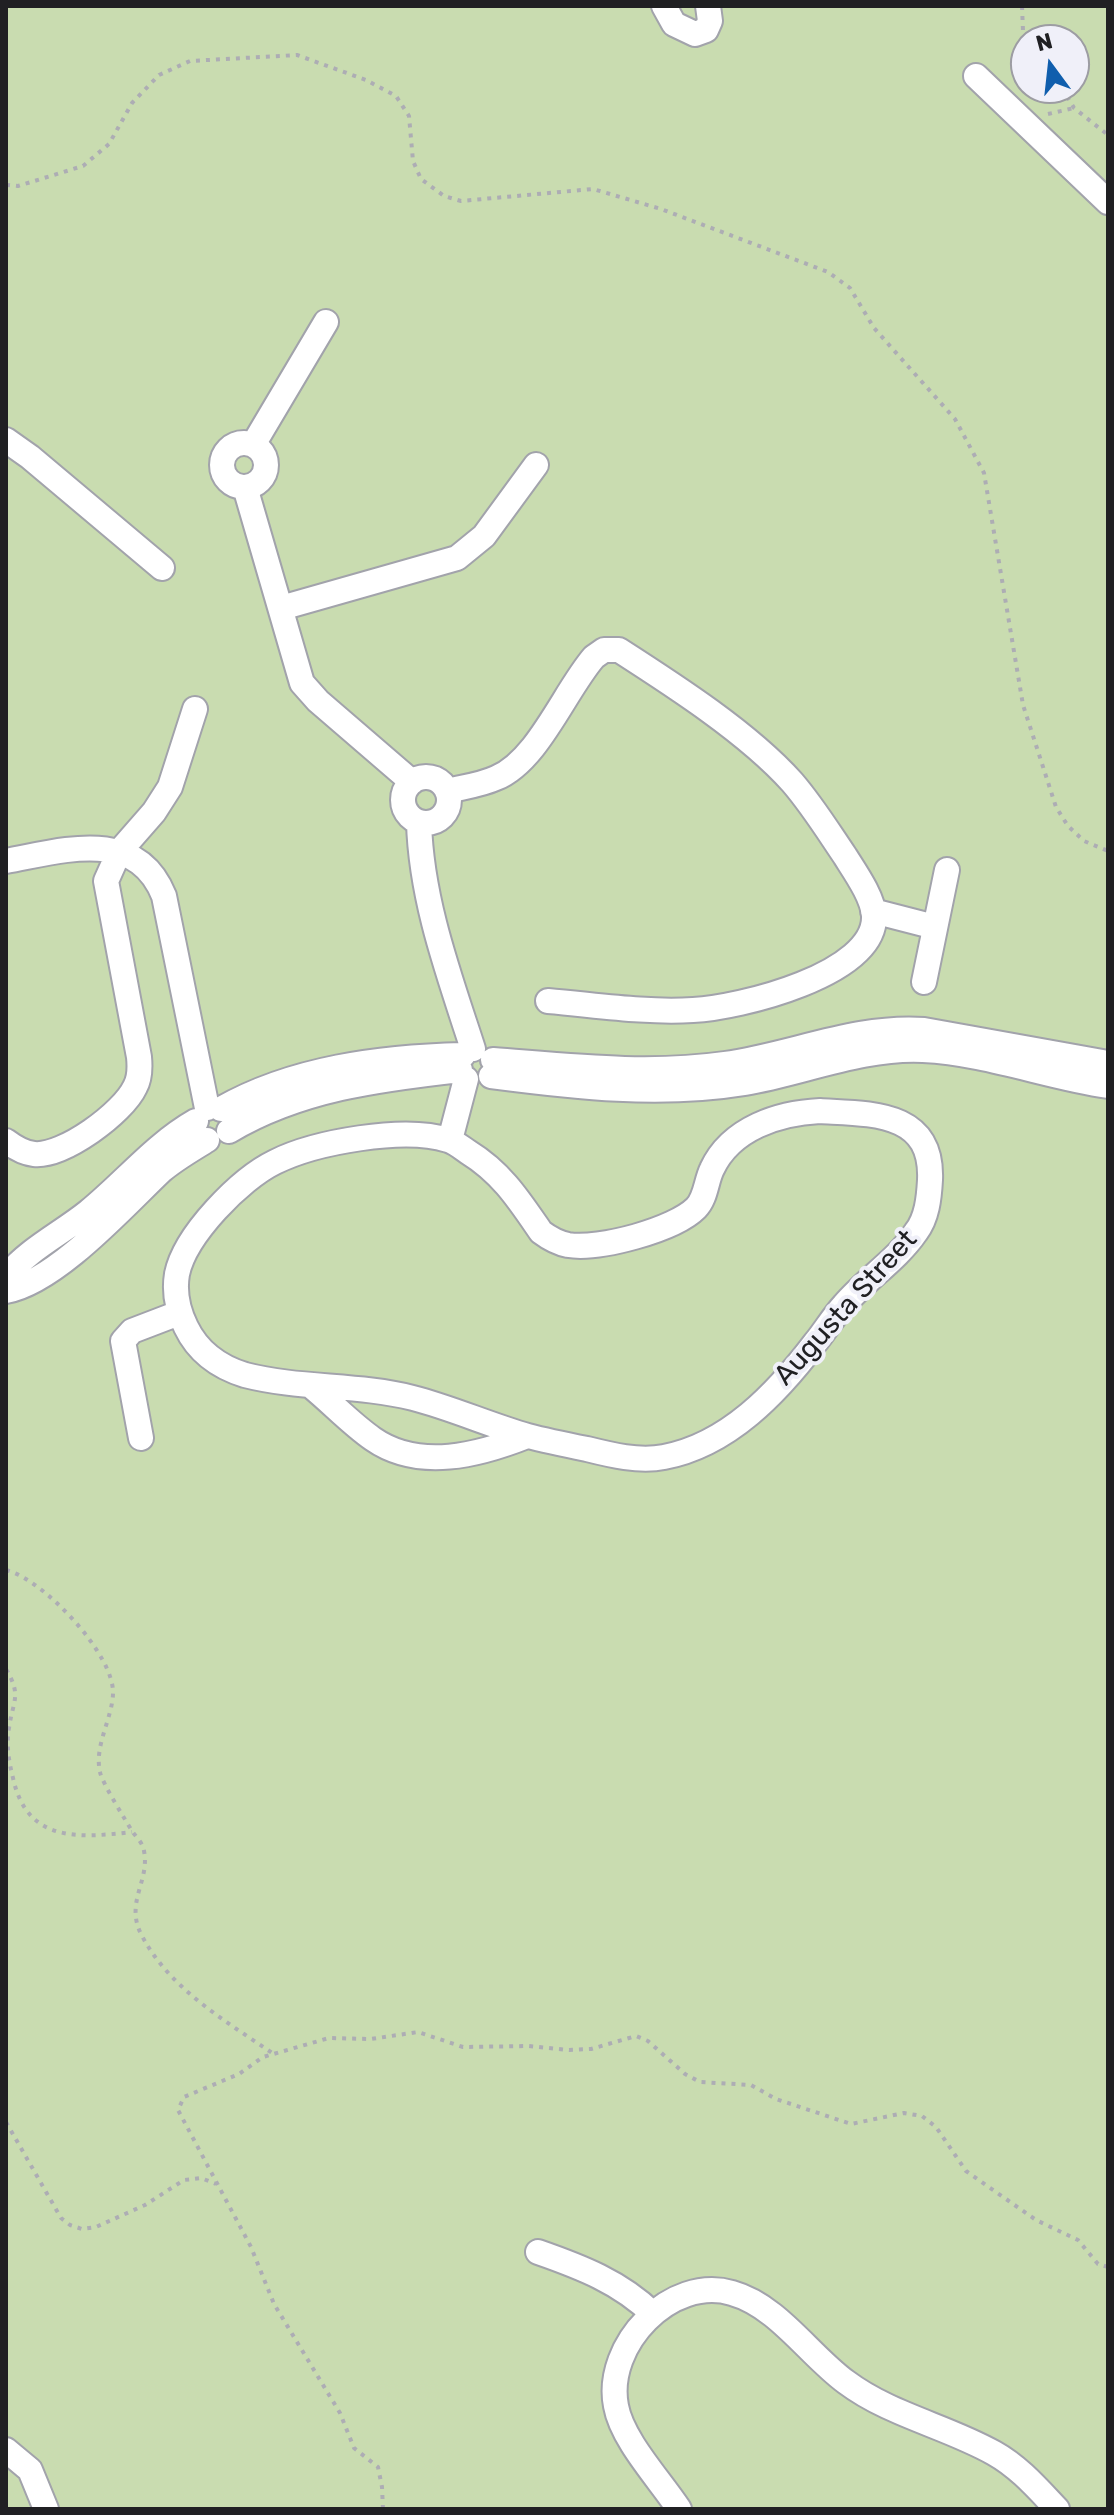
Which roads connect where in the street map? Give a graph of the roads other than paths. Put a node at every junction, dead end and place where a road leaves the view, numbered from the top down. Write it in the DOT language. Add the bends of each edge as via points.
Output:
graph roads {
  1 [pos="664,6"];
  2 [pos="708,6"];
  3 [pos="976,76"];
  4 [pos="1108,202"];
  5 [pos="326,322"];
  6 [pos="6,440"];
  7 [pos="253,445"];
  8 [pos="536,465"];
  9 [pos="245,487"];
  10 [pos="162,568"];
  11 [pos="281,608"];
  12 [pos="195,709"];
  13 [pos="412,782"];
  14 [pos="447,791"];
  15 [pos="419,822"];
  16 [pos="119,852"];
  17 [pos="6,861"];
  18 [pos="947,870"];
  19 [pos="873,911"];
  20 [pos="935,927"];
  21 [pos="924,982"];
  22 [pos="548,1001"];
  23 [pos="1108,1063"];
  24 [pos="474,1065"];
  25 [pos="1108,1086"];
  26 [pos="212,1122"];
  27 [pos="450,1140"];
  28 [pos="6,1141"];
  29 [pos="6,1277"];
  30 [pos="6,1291"];
  31 [pos="179,1313"];
  32 [pos="311,1386"];
  33 [pos="527,1436"];
  34 [pos="141,1438"];
  35 [pos="538,2252"];
  36 [pos="653,2314"];
  37 [pos="6,2450"];
  38 [pos="46,2509"];
  39 [pos="679,2509"];
  40 [pos="1057,2509"];
  1 -- 2 [label="street" via="674,24 695,34 708,26"];
  3 -- 4 [label="street"];
  5 -- 7 [label="street"];
  6 -- 10 [label="street"];
  7 -- 9 [label="street" via="267,466 259,482"];
  7 -- 9 [label="street" via="238,444 223,460 224,475"];
  8 -- 11 [label="street" via="484,536 457,558"];
  9 -- 11 [label="street"];
  11 -- 13 [label="street" via="305,688"];
  12 -- 16 [label="street" via="170,787"];
  13 -- 14 [label="street" via="432,778"];
  13 -- 15 [label="street" via="403,800 407,813"];
  14 -- 15 [label="street" via="449,801 439,819"];
  14 -- 19 [label="street" via="507,773 536,742 594,657 604,650 619,650 750,742 784,773 847,860"];
  15 -- 24 [label="street" via="430,907"];
  16 -- 17 [label="street" via="88,848"];
  16 -- 26 [label="street" via="145,866 164,896"];
  16 -- 28 [label="street" via="106,890 139,1057 137,1085 106,1119 69,1145 36,1155"];
  18 -- 20 [label="street"];
  19 -- 20 [label="street"];
  19 -- 22 [label="street" via="866,941 843,964 755,1000 694,1010"];
  20 -- 21 [label="street"];
  23 -- 24 [label="street" via="902,1028 724,1064 634,1071"];
  24 -- 25 [label="street" via="578,1088 649,1091 746,1082 877,1053 924,1050"];
  24 -- 26 [label="street" via="313,1095"];
  24 -- 27 [label="street"];
  26 -- 29 [label="street" via="160,1144 102,1201"];
  26 -- 30 [label="street" via="80,1247 39,1277"];
  27 -- 31 [label="street, Augusta Street" via="350,1140 296,1153 255,1174 218,1208 187,1250 178,1273"];
  27 -- 33 [label="street, Augusta Street" via="506,1181 541,1232 584,1246 664,1227 685,1216 701,1202 714,1165 730,1145 755,1127 795,1113 885,1117 911,1128 927,1151 930,1183 918,1230 844,1304 794,1368 731,1429 707,1445 636,1459"];
  31 -- 32 [label="street, Augusta Street" via="194,1341 220,1365 261,1379"];
  31 -- 34 [label="street" via="132,1331 123,1341"];
  32 -- 33 [label="street, Augusta Street" via="411,1398"];
  32 -- 33 [label="street, Augusta Street" via="375,1440 422,1457 472,1453"];
  35 -- 36 [label="street" via="610,2280"];
  36 -- 39 [label="street" via="621,2360 615,2405 637,2449"];
  36 -- 40 [label="street" via="694,2290 723,2290 748,2299 847,2383 889,2408 1006,2460"];
  37 -- 38 [label="street" via="30,2470"];
}
